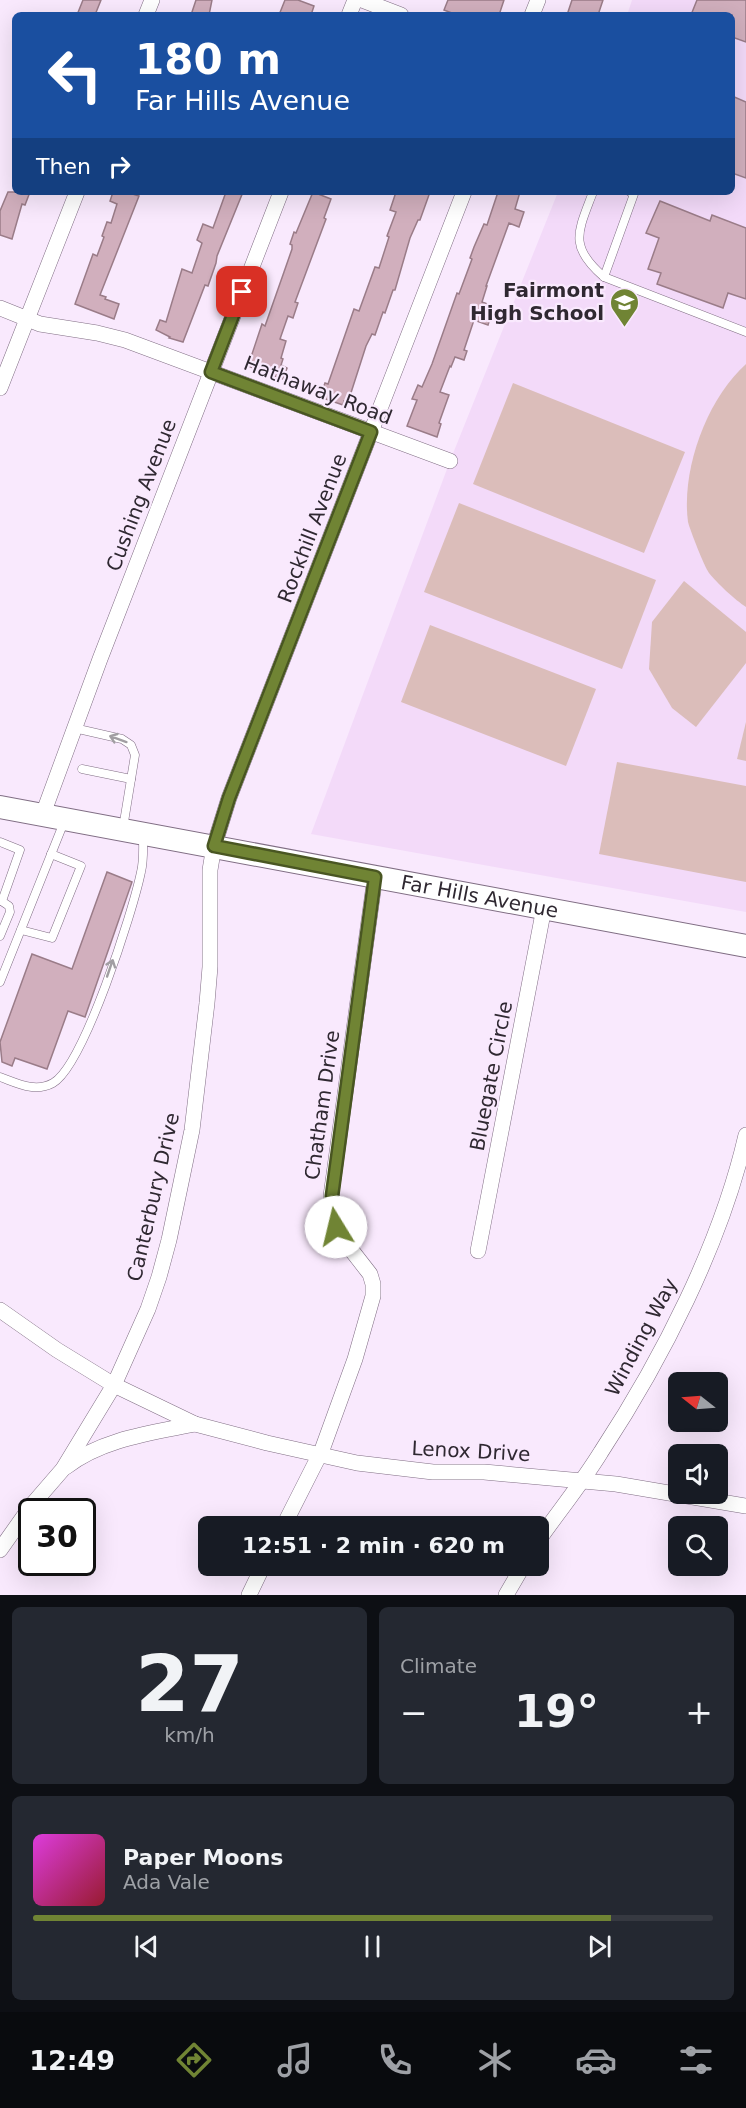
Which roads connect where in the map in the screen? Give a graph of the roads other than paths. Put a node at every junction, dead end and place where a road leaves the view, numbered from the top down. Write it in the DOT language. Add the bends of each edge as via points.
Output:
graph roads {
  1 [pos="362,0"];
  2 [pos="393,12"];
  3 [pos="76,195"];
  4 [pos="280,195"];
  5 [pos="463,195"];
  6 [pos="592,195"];
  7 [pos="634,195"];
  8 [pos="604,277"];
  9 [pos="0,309"];
  10 [pos="27,319"];
  11 [pos="746,332"];
  12 [pos="211,372"];
  13 [pos="0,388"];
  14 [pos="371,432"];
  15 [pos="450,461"];
  16 [pos="74,728"];
  17 [pos="82,769"];
  18 [pos="131,779"];
  19 [pos="0,807"];
  20 [pos="54,817"];
  21 [pos="133,831"];
  22 [pos="0,842"];
  23 [pos="214,846"];
  24 [pos="51,854"];
  25 [pos="375,877"];
  26 [pos="1,900"];
  27 [pos="544,908"];
  28 [pos="21,930"];
  29 [pos="0,936"];
  30 [pos="746,946"];
  31 [pos="0,982"];
  32 [pos="0,1077"];
  33 [pos="746,1135"];
  34 [pos="478,1251"];
  35 [pos="0,1310"];
  36 [pos="114,1385"];
  37 [pos="195,1424"];
  38 [pos="318,1455"];
  39 [pos="63,1469"];
  40 [pos="581,1481"];
  41 [pos="746,1506"];
  42 [pos="288,1516"];
  43 [pos="549,1526"];
  44 [pos="0,1550"];
  45 [pos="258,1576"];
  46 [pos="517,1576"];
  47 [pos="249,1595"];
  48 [pos="506,1595"];
  1 -- 2 [label="street"];
  3 -- 10 [label="street"];
  4 -- 12 [label="street, Cushing Avenue"];
  5 -- 14 [label="street, Rockhill Avenue"];
  6 -- 8 [label="lane" via="579,230 580,246 590,265"];
  7 -- 8 [label="lane"];
  8 -- 11 [label="lane"];
  9 -- 10 [label="street, Hathaway Road"];
  10 -- 12 [label="street, Hathaway Road" via="125,340"];
  10 -- 13 [label="street"];
  12 -- 14 [label="street, Hathaway Road"];
  12 -- 16 [label="street, Cushing Avenue"];
  14 -- 15 [label="street, Hathaway Road"];
  14 -- 23 [label="street, Rockhill Avenue"];
  18 -- 16 [label="lane, one-way" via="135,755 131,745 122,739"];
  16 -- 20 [label="street, Cushing Avenue"];
  17 -- 18 [label="lane"];
  18 -- 21 [label="lane"];
  19 -- 20 [label="main road, Far Hills Avenue"];
  20 -- 21 [label="main road, Far Hills Avenue"];
  20 -- 24 [label="lane"];
  21 -- 23 [label="main road, Far Hills Avenue"];
  32 -- 21 [label="lane, one-way" via="38,1088 63,1074 78,1051 142,869"];
  22 -- 26 [label="lane" via="20,850"];
  23 -- 25 [label="main road, Far Hills Avenue"];
  23 -- 36 [label="street, Canterbury Drive" via="210,870 210,967 192,1130 159,1277"];
  24 -- 28 [label="lane"];
  24 -- 28 [label="lane" via="81,866 52,938"];
  25 -- 27 [label="main road, Far Hills Avenue"];
  25 -- 38 [label="street, Chatham Drive" via="332,1196 336,1227 370,1274 373,1296 343,1394"];
  26 -- 29 [label="lane" via="10,912"];
  27 -- 30 [label="main road, Far Hills Avenue"];
  27 -- 34 [label="street, Bluegate Circle"];
  28 -- 31 [label="lane"];
  33 -- 40 [label="street, Winding Way" via="706,1254 678,1317 650,1373"];
  35 -- 36 [label="street, Lenox Drive"];
  36 -- 37 [label="street, Lenox Drive"];
  36 -- 39 [label="street, Canterbury Drive"];
  37 -- 38 [label="street, Lenox Drive"];
  37 -- 39 [label="street, Lenox Drive" via="114,1443"];
  38 -- 40 [label="street, Lenox Drive" via="433,1472 484,1472"];
  38 -- 42 [label="street, Chatham Drive"];
  39 -- 44 [label="street, Canterbury Drive"];
  40 -- 41 [label="street, Lenox Drive"];
  40 -- 43 [label="street, Winding Way"];
  45 -- 47 [label="street"];
  46 -- 48 [label="street"];
}
